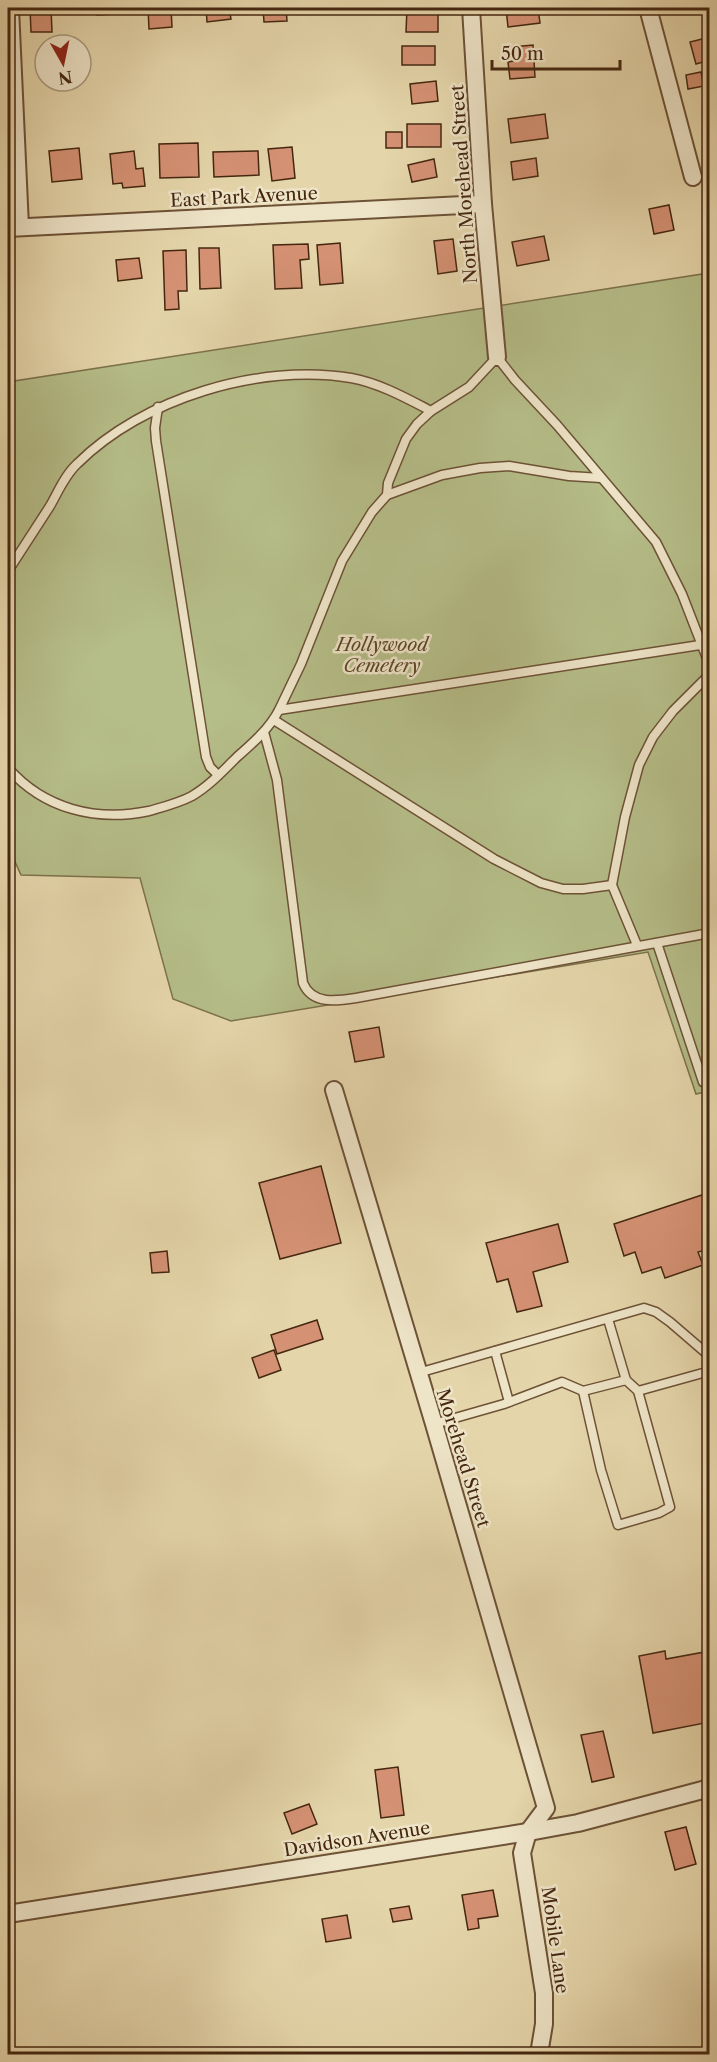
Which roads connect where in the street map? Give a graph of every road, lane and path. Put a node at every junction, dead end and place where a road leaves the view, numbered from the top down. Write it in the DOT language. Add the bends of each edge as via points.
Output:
graph roads {
  1 [pos="10,8"];
  2 [pos="471,8"];
  3 [pos="648,8"];
  4 [pos="693,177"];
  5 [pos="483,204"];
  6 [pos="14,228"];
  7 [pos="497,357"];
  8 [pos="158,407"];
  9 [pos="431,411"];
  10 [pos="601,478"];
  11 [pos="387,495"];
  12 [pos="8,571"];
  13 [pos="700,645"];
  14 [pos="710,666"];
  15 [pos="710,674"];
  16 [pos="279,710"];
  17 [pos="274,720"];
  18 [pos="264,732"];
  19 [pos="8,768"];
  20 [pos="218,775"];
  21 [pos="612,885"];
  22 [pos="710,933"];
  23 [pos="657,943"];
  24 [pos="637,945"];
  25 [pos="710,1081"];
  26 [pos="334,1090"];
  27 [pos="608,1319"];
  28 [pos="495,1351"];
  29 [pos="710,1353"];
  30 [pos="710,1371"];
  31 [pos="418,1373"];
  32 [pos="626,1380"];
  33 [pos="583,1391"];
  34 [pos="638,1391"];
  35 [pos="509,1402"];
  36 [pos="434,1424"];
  37 [pos="710,1788"];
  38 [pos="528,1832"];
  39 [pos="8,1914"];
  40 [pos="538,2055"];
  1 -- 6 [label="street"];
  2 -- 5 [label="street, North Morehead Street"];
  3 -- 4 [label="street"];
  5 -- 6 [label="street, East Park Avenue"];
  5 -- 7 [label="street, North Morehead Street"];
  7 -- 9 [label="lane" via="469,387"];
  7 -- 10 [label="lane"];
  8 -- 9 [label="lane" via="189,394 240,382 322,375 379,386"];
  8 -- 12 [label="lane" via="106,437 76,465"];
  8 -- 20 [label="lane" via="156,441 206,757"];
  9 -- 11 [label="lane" via="406,440"];
  10 -- 11 [label="lane" via="509,466 480,468 442,475"];
  10 -- 13 [label="lane" via="663,552"];
  11 -- 16 [label="lane" via="342,561"];
  13 -- 14 [label="lane"];
  13 -- 16 [label="lane"];
  15 -- 21 [label="lane" via="673,711 646,748 625,817"];
  16 -- 17 [label="lane"];
  17 -- 18 [label="lane"];
  17 -- 21 [label="lane" via="494,859 541,883 563,889"];
  18 -- 20 [label="lane"];
  18 -- 24 [label="lane" via="277,780 303,983 315,997 334,1001 356,998"];
  19 -- 20 [label="lane" via="24,785 51,800 85,813 114,816 162,808 190,797"];
  21 -- 24 [label="lane"];
  22 -- 23 [label="lane"];
  23 -- 24 [label="lane"];
  23 -- 25 [label="lane" via="703,1083"];
  26 -- 31 [label="street, Morehead Street"];
  27 -- 28 [label="lane"];
  27 -- 29 [label="lane" via="644,1308 656,1312"];
  27 -- 32 [label="lane"];
  28 -- 31 [label="lane"];
  28 -- 35 [label="lane"];
  30 -- 34 [label="lane"];
  31 -- 36 [label="street, Morehead Street"];
  32 -- 33 [label="lane"];
  32 -- 34 [label="lane"];
  33 -- 34 [label="lane" via="618,1525 670,1507"];
  33 -- 35 [label="lane" via="562,1382"];
  35 -- 36 [label="lane"];
  36 -- 38 [label="street, Morehead Street" via="546,1808"];
  37 -- 38 [label="street, Davidson Avenue" via="578,1823"];
  38 -- 39 [label="street, Davidson Avenue"];
  38 -- 40 [label="street, Mobile Lane" via="522,1852 544,1993"];
}
